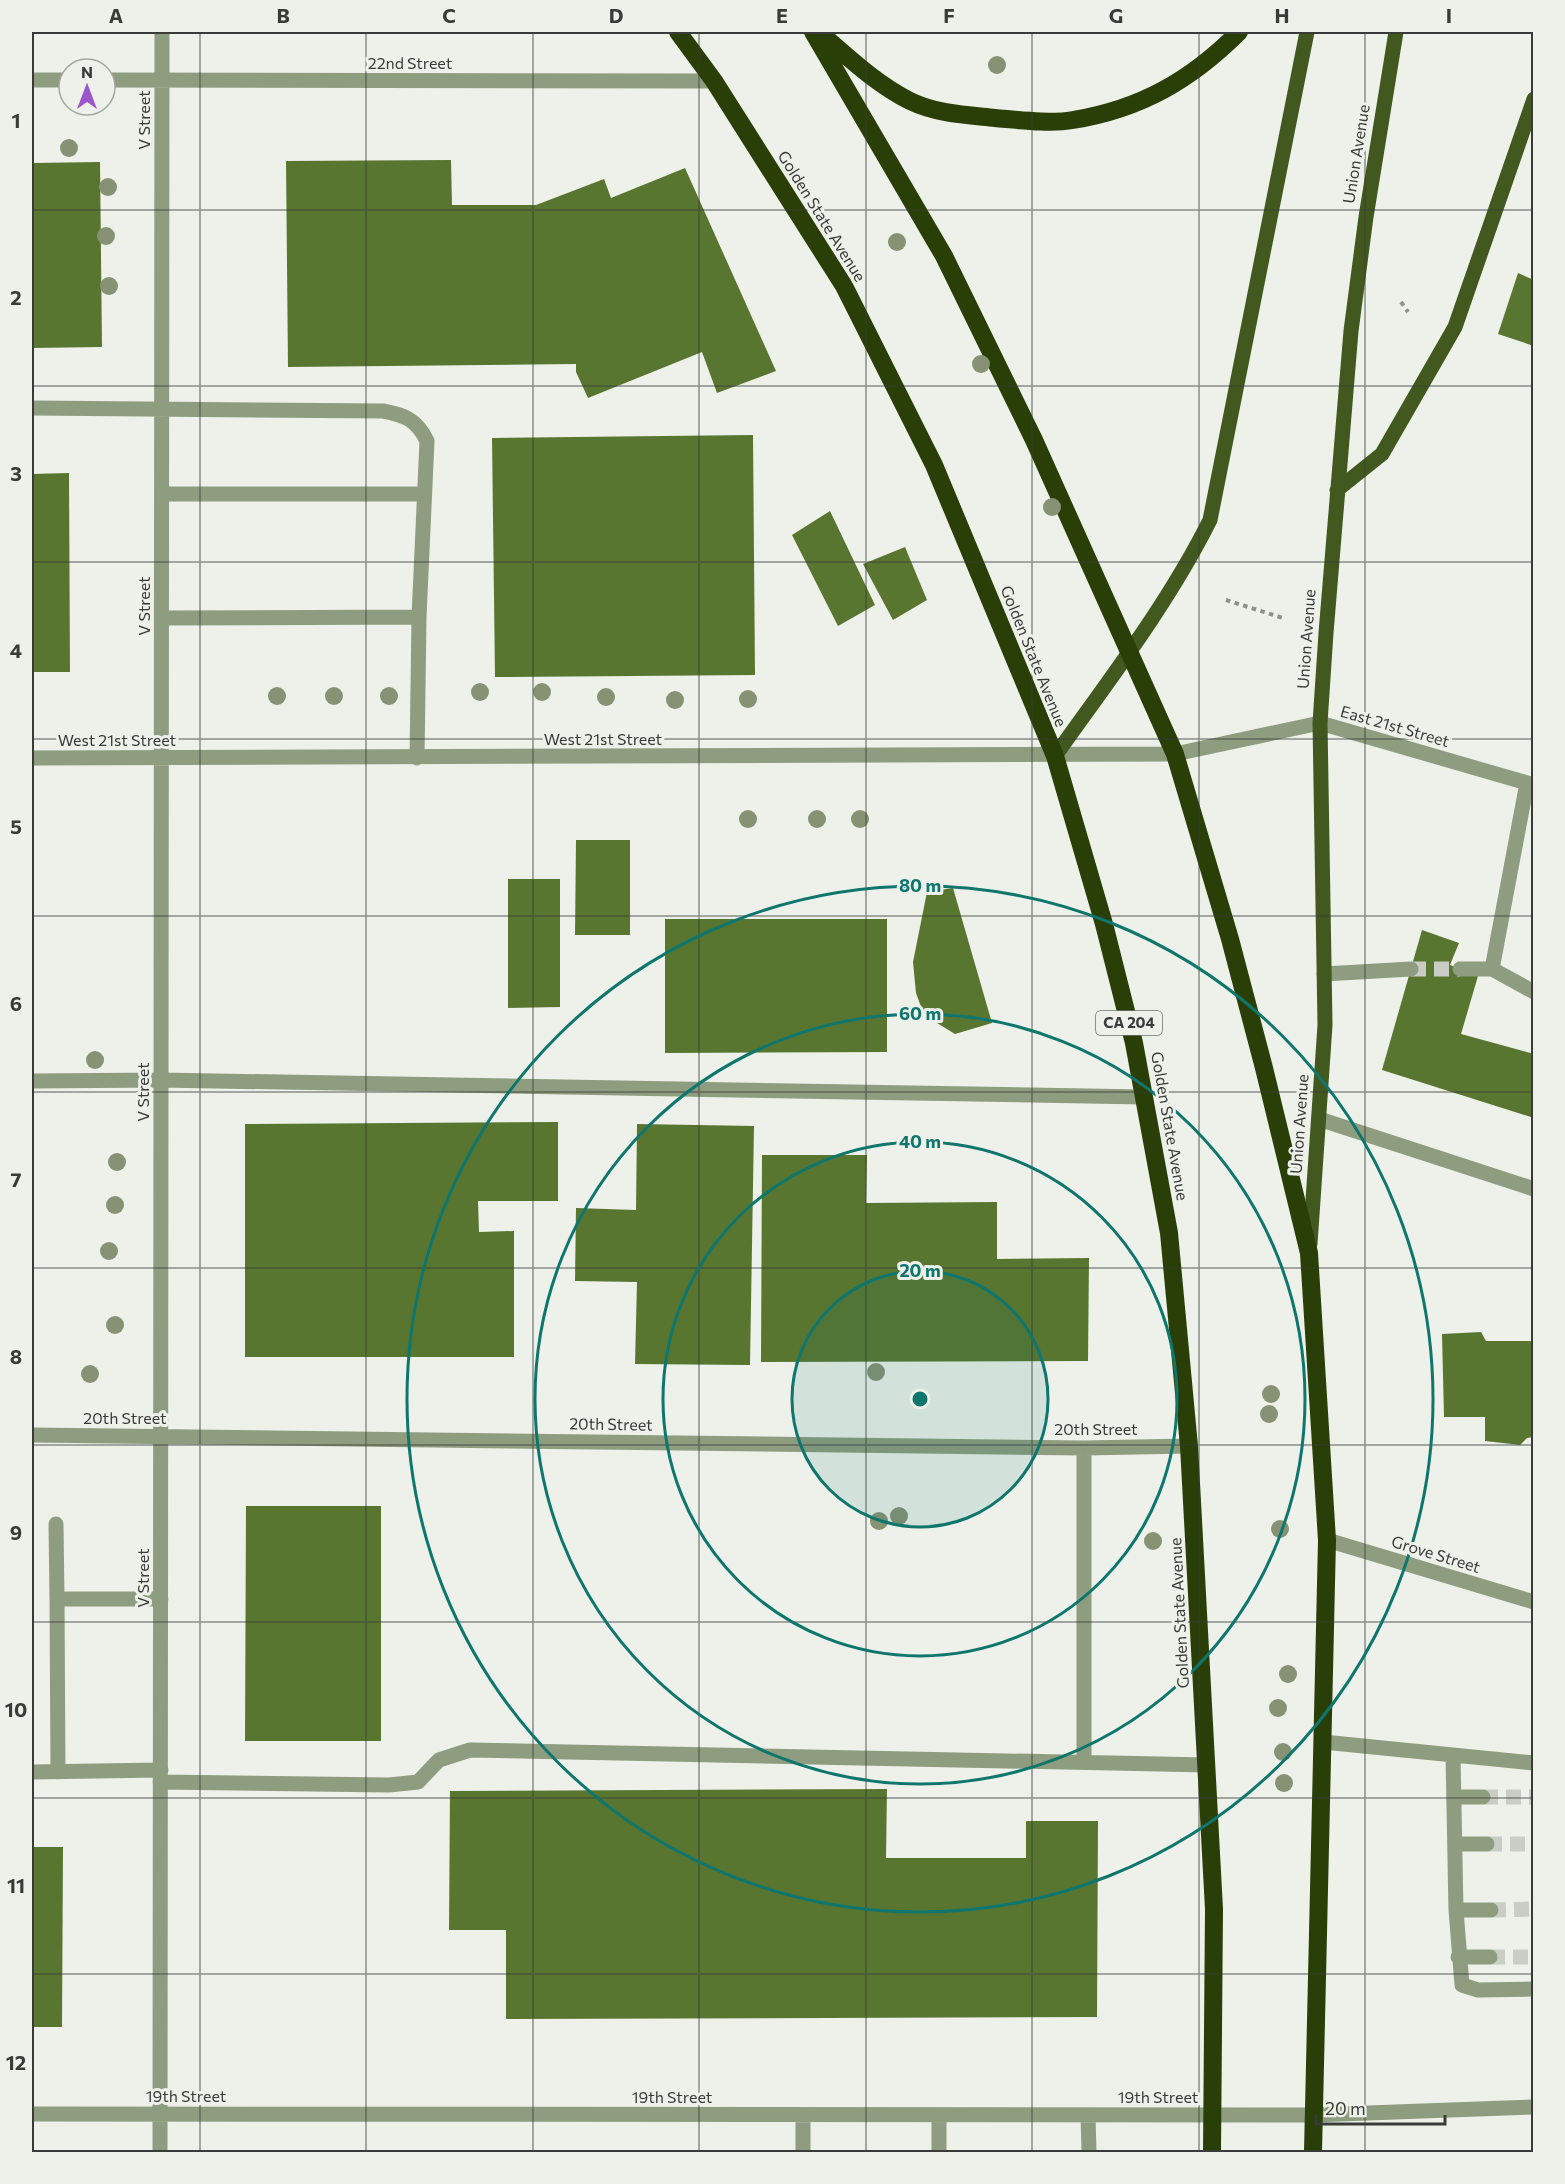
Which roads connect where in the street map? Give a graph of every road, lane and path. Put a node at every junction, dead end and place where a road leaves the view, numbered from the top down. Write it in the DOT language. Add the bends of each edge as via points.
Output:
graph roads {
  1 [pos="162,32"];
  2 [pos="678,32"];
  3 [pos="815,32"];
  4 [pos="1239,32"];
  5 [pos="1307,32"];
  6 [pos="1396,32"];
  7 [pos="32,80"];
  8 [pos="57,80"];
  9 [pos="117,80"];
  10 [pos="162,81"];
  11 [pos="714,81"];
  12 [pos="1533,99"];
  13 [pos="1401,302"];
  14 [pos="1408,312"];
  15 [pos="32,408"];
  16 [pos="162,408"];
  17 [pos="1337,490"];
  18 [pos="162,494"];
  19 [pos="424,494"];
  20 [pos="1226,600"];
  21 [pos="419,617"];
  22 [pos="162,618"];
  23 [pos="1283,618"];
  24 [pos="1129,652"];
  25 [pos="1320,723"];
  26 [pos="1175,754"];
  27 [pos="1055,756"];
  28 [pos="32,758"];
  29 [pos="161,758"];
  30 [pos="417,758"];
  31 [pos="1530,784"];
  32 [pos="1411,969"];
  33 [pos="1460,969"];
  34 [pos="1492,969"];
  35 [pos="1324,974"];
  36 [pos="1533,992"];
  37 [pos="161,1080"];
  38 [pos="32,1082"];
  39 [pos="1144,1097"];
  40 [pos="1319,1119"];
  41 [pos="1533,1189"];
  42 [pos="1309,1253"];
  43 [pos="32,1435"];
  44 [pos="161,1436"];
  45 [pos="1189,1446"];
  46 [pos="1084,1448"];
  47 [pos="56,1524"];
  48 [pos="1328,1540"];
  49 [pos="57,1599"];
  50 [pos="161,1599"];
  51 [pos="1533,1602"];
  52 [pos="1323,1742"];
  53 [pos="1453,1755"];
  54 [pos="1084,1762"];
  55 [pos="1533,1763"];
  56 [pos="1207,1765"];
  57 [pos="32,1772"];
  58 [pos="58,1772"];
  59 [pos="160,1776"];
  60 [pos="1454,1797"];
  61 [pos="1483,1797"];
  62 [pos="1455,1844"];
  63 [pos="1487,1844"];
  64 [pos="1456,1910"];
  65 [pos="1491,1910"];
  66 [pos="1458,1958"];
  67 [pos="1490,1958"];
  68 [pos="1533,1989"];
  69 [pos="1533,2107"];
  70 [pos="32,2114"];
  71 [pos="160,2114"];
  72 [pos="803,2115"];
  73 [pos="939,2115"];
  74 [pos="1088,2115"];
  75 [pos="1213,2115"];
  76 [pos="1313,2115"];
  77 [pos="160,2152"];
  78 [pos="803,2152"];
  79 [pos="939,2152"];
  80 [pos="1089,2152"];
  81 [pos="1212,2152"];
  82 [pos="1313,2152"];
  1 -- 10 [label="street, V Street"];
  2 -- 11 [label="highway, Golden State Avenue / CA 204"];
  3 -- 4 [label="highway" via="880,83 946,114 1071,121 1130,106 1176,84 1214,57"];
  3 -- 24 [label="highway" via="944,256 1034,440"];
  5 -- 24 [label="main road" via="1210,520 1193,554"];
  6 -- 17 [label="main road, Union Avenue" via="1351,331"];
  7 -- 8 [label="street"];
  9 -- 10 [label="street, 22nd Street"];
  10 -- 11 [label="street, 22nd Street"];
  10 -- 16 [label="street, V Street"];
  11 -- 27 [label="highway, Golden State Avenue / CA 204" via="860,317 934,465"];
  12 -- 17 [label="main road" via="1455,327 1382,454"];
  13 -- 14 [label="path"];
  15 -- 16 [label="street"];
  16 -- 18 [label="street, V Street"];
  16 -- 19 [label="street" via="383,411 402,415 420,428 427,441"];
  17 -- 25 [label="main road, Union Avenue"];
  18 -- 19 [label="street"];
  18 -- 22 [label="street, V Street"];
  19 -- 21 [label="street"];
  20 -- 23 [label="path"];
  21 -- 22 [label="street"];
  21 -- 30 [label="street"];
  22 -- 29 [label="street, V Street"];
  24 -- 26 [label="highway"];
  24 -- 27 [label="main road"];
  25 -- 26 [label="street, East 21st Street"];
  25 -- 31 [label="street, East 21st Street"];
  25 -- 35 [label="main road, Union Avenue"];
  26 -- 27 [label="street, West 21st Street"];
  26 -- 42 [label="highway" via="1235,960"];
  27 -- 30 [label="street, West 21st Street"];
  27 -- 39 [label="highway, Golden State Avenue / CA 204" via="1104,924"];
  28 -- 29 [label="street, West 21st Street"];
  29 -- 30 [label="street, West 21st Street"];
  29 -- 37 [label="street, V Street"];
  31 -- 34 [label="street"];
  32 -- 35 [label="street"];
  33 -- 34 [label="street"];
  34 -- 36 [label="street"];
  35 -- 40 [label="main road, Union Avenue"];
  37 -- 38 [label="street"];
  37 -- 39 [label="street"];
  37 -- 44 [label="street, V Street"];
  39 -- 45 [label="highway, Golden State Avenue / CA 204" via="1169,1233"];
  40 -- 41 [label="street"];
  40 -- 42 [label="main road, Union Avenue"];
  42 -- 48 [label="highway"];
  43 -- 44 [label="street, 20th Street"];
  44 -- 46 [label="street, 20th Street"];
  44 -- 50 [label="street, V Street"];
  45 -- 46 [label="street, 20th Street"];
  45 -- 56 [label="highway, Golden State Avenue / CA 204"];
  46 -- 54 [label="street"];
  47 -- 49 [label="street"];
  48 -- 51 [label="street, Grove Street"];
  48 -- 52 [label="highway"];
  49 -- 50 [label="street"];
  49 -- 58 [label="street"];
  50 -- 59 [label="street, V Street"];
  52 -- 53 [label="street"];
  52 -- 76 [label="highway"];
  53 -- 55 [label="street"];
  53 -- 60 [label="street"];
  54 -- 56 [label="street"];
  54 -- 59 [label="street" via="470,1750 440,1760 418,1782 389,1785"];
  56 -- 75 [label="highway, Golden State Avenue / CA 204" via="1214,1909"];
  57 -- 58 [label="street"];
  58 -- 59 [label="street"];
  59 -- 71 [label="street, V Street"];
  60 -- 61 [label="street"];
  60 -- 62 [label="street"];
  62 -- 63 [label="street"];
  62 -- 64 [label="street"];
  64 -- 65 [label="street"];
  64 -- 66 [label="street"];
  66 -- 67 [label="street"];
  66 -- 68 [label="street" via="1462,1985 1479,1990"];
  69 -- 76 [label="street, 19th Street"];
  70 -- 71 [label="street, 19th Street"];
  71 -- 72 [label="street, 19th Street"];
  71 -- 77 [label="street, V Street"];
  72 -- 73 [label="street, 19th Street"];
  72 -- 78 [label="street"];
  73 -- 74 [label="street, 19th Street"];
  73 -- 79 [label="street"];
  74 -- 75 [label="street, 19th Street"];
  74 -- 80 [label="street"];
  75 -- 76 [label="street, 19th Street"];
  75 -- 81 [label="highway, CA 204"];
  76 -- 82 [label="highway"];
}
